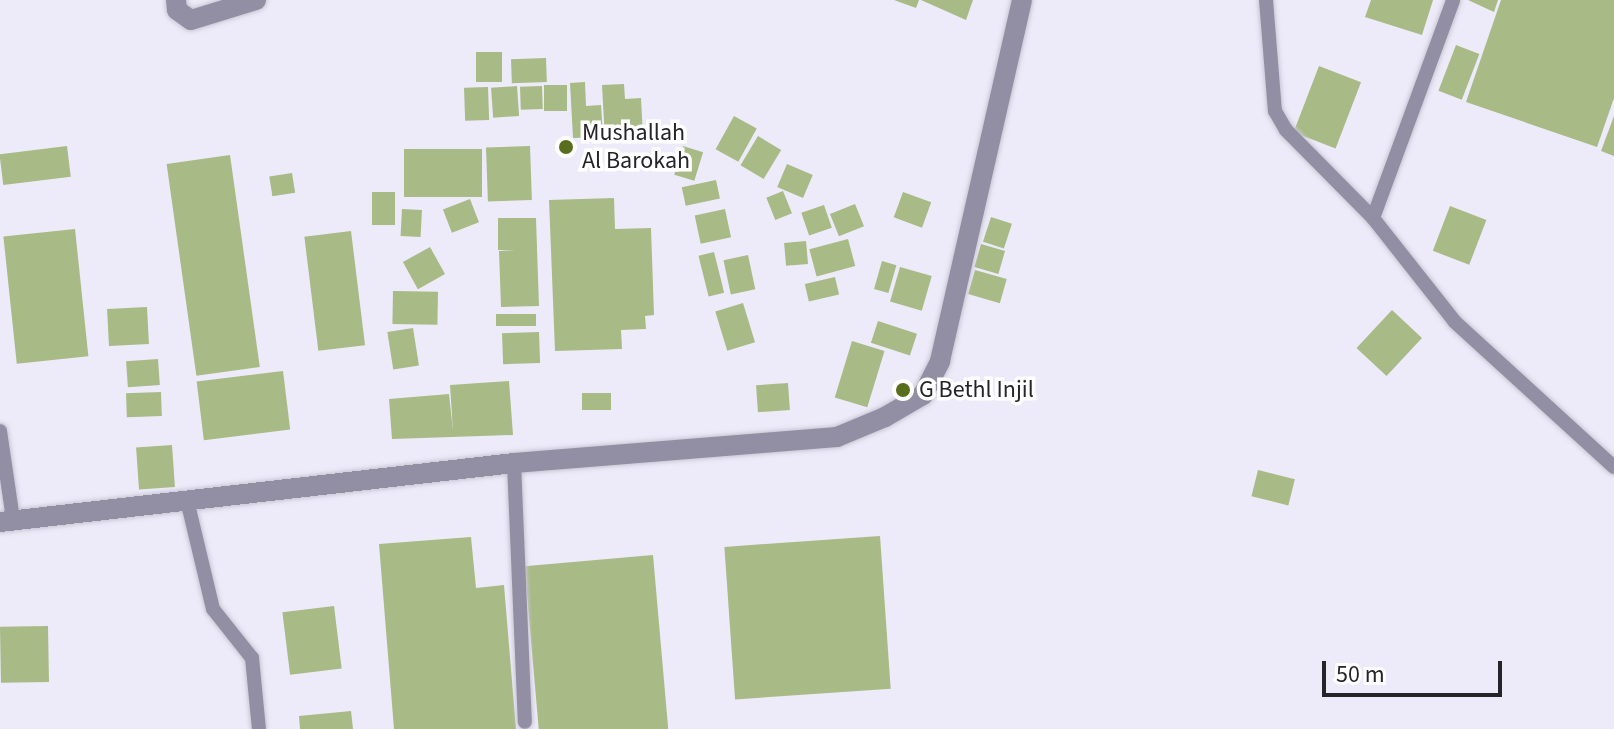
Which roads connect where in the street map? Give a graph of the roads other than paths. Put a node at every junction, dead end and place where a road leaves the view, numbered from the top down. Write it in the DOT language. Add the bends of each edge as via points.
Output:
graph roads {
  1 [pos="176,0"];
  2 [pos="256,0"];
  3 [pos="1022,0"];
  4 [pos="1266,0"];
  5 [pos="1453,0"];
  6 [pos="1373,218"];
  7 [pos="0,431"];
  8 [pos="514,463"];
  9 [pos="1614,467"];
  10 [pos="187,500"];
  11 [pos="6,520"];
  12 [pos="525,722"];
  13 [pos="259,729"];
  1 -- 2 [label="street" via="177,10 191,20"];
  3 -- 8 [label="street" via="940,361 923,395 837,437"];
  4 -- 6 [label="lane" via="1275,111 1286,130"];
  5 -- 6 [label="lane"];
  6 -- 9 [label="lane" via="1455,322"];
  7 -- 11 [label="lane"];
  8 -- 10 [label="street"];
  8 -- 12 [label="lane"];
  10 -- 11 [label="street"];
  10 -- 13 [label="lane" via="213,609 252,658"];
}
